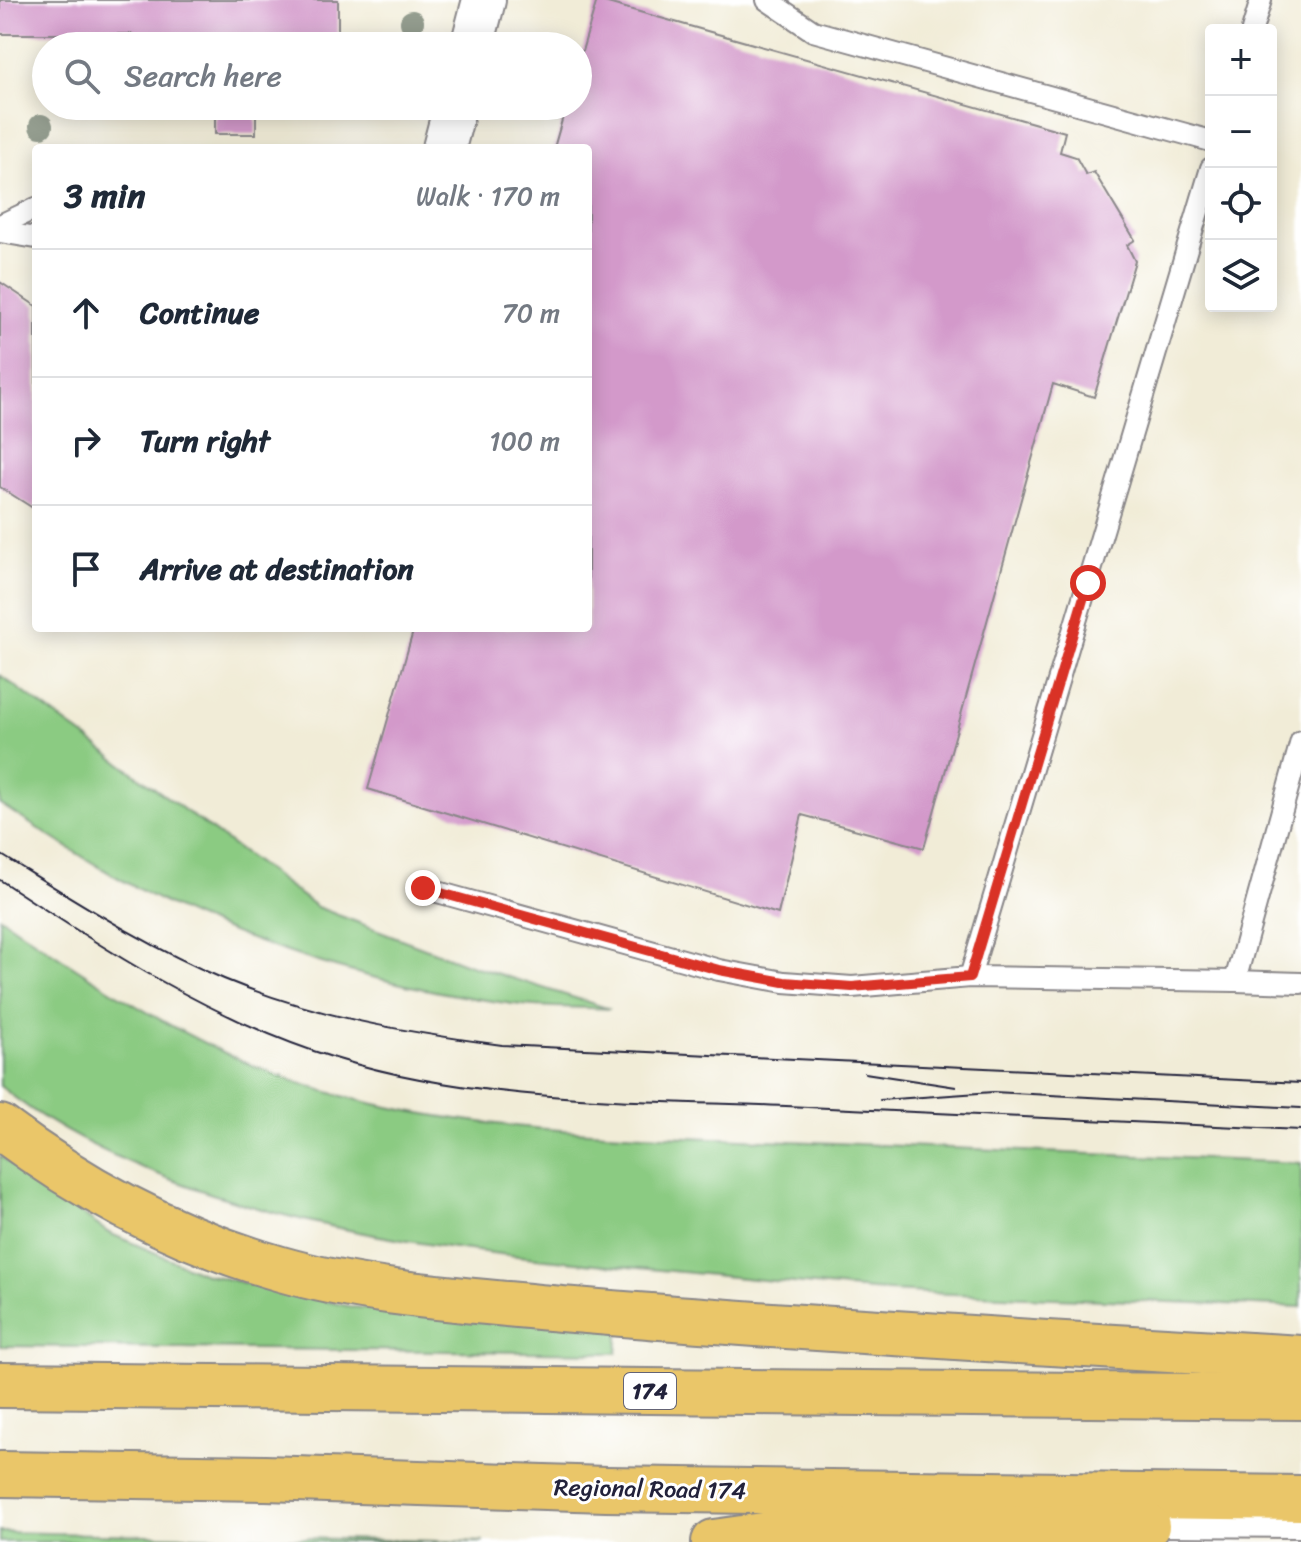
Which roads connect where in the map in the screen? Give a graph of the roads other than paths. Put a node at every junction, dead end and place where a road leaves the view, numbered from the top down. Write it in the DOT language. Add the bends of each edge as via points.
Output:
graph roads {
  1 [pos="484,0"];
  2 [pos="767,0"];
  3 [pos="1261,0"];
  4 [pos="1254,24"];
  5 [pos="476,32"];
  6 [pos="451,120"];
  7 [pos="1205,139"];
  8 [pos="445,144"];
  9 [pos="1205,188"];
  10 [pos="32,210"];
  11 [pos="0,225"];
  12 [pos="0,232"];
  13 [pos="32,237"];
  14 [pos="1301,741"];
  15 [pos="423,888"];
  16 [pos="970,977"];
  17 [pos="1235,981"];
  18 [pos="1301,983"];
  19 [pos="0,1127"];
  20 [pos="1301,1358"];
  21 [pos="0,1385"];
  22 [pos="1301,1397"];
  23 [pos="0,1474"];
  24 [pos="1301,1498"];
  25 [pos="1301,1520"];
  26 [pos="1155,1526"];
  27 [pos="1301,1527"];
  28 [pos="714,1542"];
  1 -- 5 [label="street"];
  2 -- 7 [label="lane" via="813,31"];
  3 -- 4 [label="lane"];
  6 -- 8 [label="street"];
  9 -- 16 [label="lane"];
  10 -- 11 [label="lane"];
  12 -- 13 [label="lane"];
  14 -- 17 [label="lane"];
  15 -- 16 [label="lane" via="719,970 784,982 852,987"];
  16 -- 17 [label="lane"];
  17 -- 18 [label="lane"];
  19 -- 20 [label="highway" via="77,1182 171,1229 336,1283 602,1313"];
  21 -- 22 [label="highway, 174"];
  23 -- 24 [label="highway, Regional Road 174"];
  25 -- 26 [label="highway"];
  26 -- 27 [label="lane"];
  26 -- 28 [label="highway" via="791,1532"];
}
